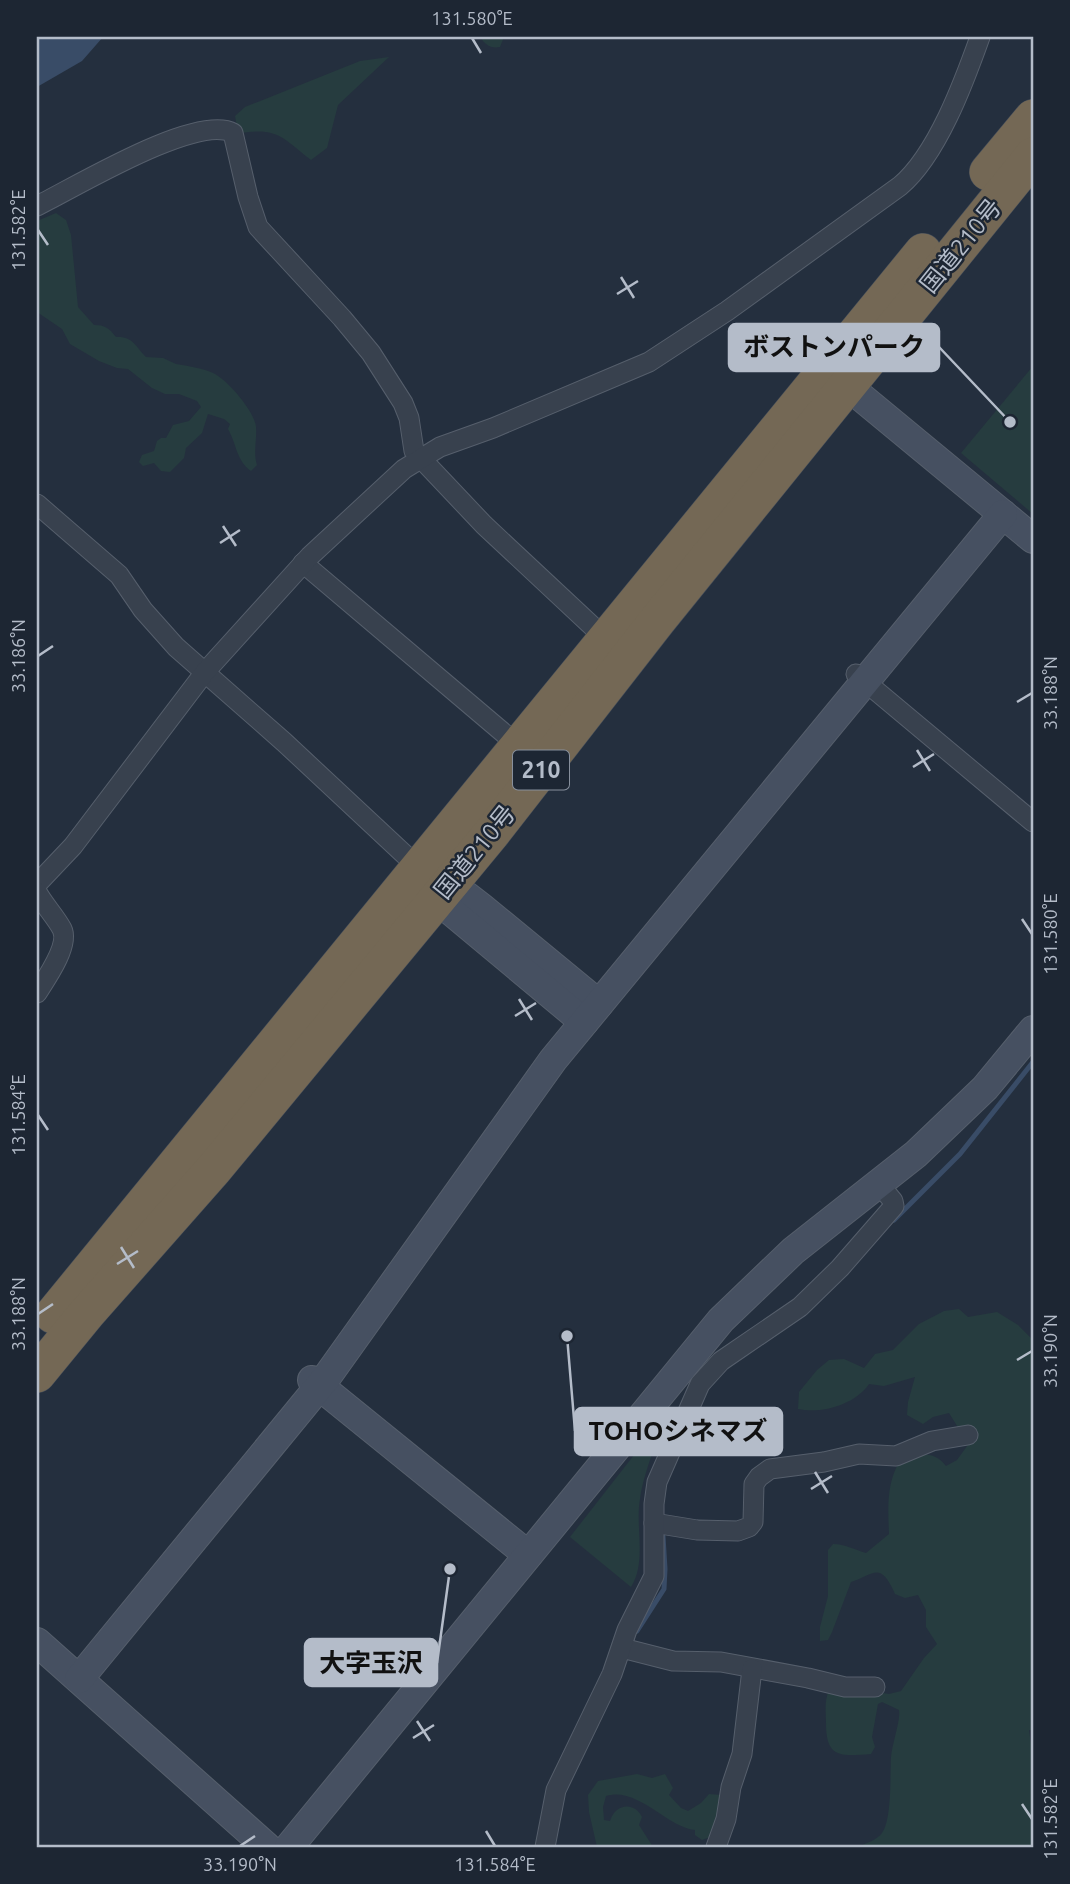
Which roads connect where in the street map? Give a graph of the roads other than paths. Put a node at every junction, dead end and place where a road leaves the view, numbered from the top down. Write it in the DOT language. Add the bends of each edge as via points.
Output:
graph roads {
  1 [pos="980,37"];
  2 [pos="1033,118"];
  3 [pos="1033,156"];
  4 [pos="37,206"];
  5 [pos="838,377"];
  6 [pos="420,457"];
  7 [pos="37,504"];
  8 [pos="997,510"];
  9 [pos="1033,539"];
  10 [pos="303,563"];
  11 [pos="607,639"];
  12 [pos="205,672"];
  13 [pos="860,677"];
  14 [pos="519,746"];
  15 [pos="1033,822"];
  16 [pos="436,883"];
  17 [pos="37,884"];
  18 [pos="37,892"];
  19 [pos="37,993"];
  20 [pos="587,1009"];
  21 [pos="1033,1030"];
  22 [pos="879,1184"];
  23 [pos="37,1335"];
  24 [pos="37,1374"];
  25 [pos="316,1382"];
  26 [pos="648,1408"];
  27 [pos="678,1433"];
  28 [pos="968,1435"];
  29 [pos="654,1523"];
  30 [pos="528,1555"];
  31 [pos="37,1642"];
  32 [pos="622,1648"];
  33 [pos="752,1668"];
  34 [pos="76,1676"];
  35 [pos="875,1687"];
  36 [pos="267,1847"];
  37 [pos="289,1847"];
  38 [pos="545,1847"];
  39 [pos="716,1847"];
  1 -- 6 [label="street" via="935,141 900,186 656,358"];
  2 -- 5 [label="highway, 国道210号 / 210"];
  3 -- 5 [label="highway, 国道210号 / 210"];
  4 -- 6 [label="street" via="169,140 192,132 233,133 258,227 371,353 403,403"];
  5 -- 8 [label="street"];
  5 -- 11 [label="highway, 国道210号 / 210"];
  5 -- 16 [label="highway, 国道210号 / 210"];
  6 -- 10 [label="street"];
  6 -- 11 [label="street" via="478,520"];
  7 -- 12 [label="street" via="119,575 151,619"];
  8 -- 9 [label="street"];
  8 -- 13 [label="street"];
  10 -- 12 [label="street"];
  10 -- 14 [label="street"];
  11 -- 14 [label="highway, 国道210号 / 210"];
  12 -- 16 [label="street"];
  12 -- 17 [label="street" via="73,846"];
  13 -- 15 [label="street"];
  13 -- 20 [label="street"];
  14 -- 16 [label="highway, 国道210号 / 210"];
  16 -- 20 [label="street"];
  16 -- 23 [label="highway, 国道210号 / 210"];
  16 -- 24 [label="highway, 国道210号 / 210" via="214,1169"];
  18 -- 19 [label="street" via="64,935 59,955"];
  20 -- 25 [label="street"];
  21 -- 22 [label="street" via="985,1088"];
  22 -- 26 [label="street" via="752,1288"];
  22 -- 27 [label="street" via="893,1201 893,1209 800,1307 708,1372"];
  25 -- 30 [label="street"];
  25 -- 34 [label="street"];
  26 -- 27 [label="street"];
  26 -- 30 [label="street"];
  27 -- 29 [label="street" via="657,1482"];
  28 -- 29 [label="street" via="943,1437 895,1456 859,1454 770,1469 754,1484 752,1522 738,1531"];
  29 -- 32 [label="street" via="654,1576"];
  30 -- 37 [label="street"];
  31 -- 34 [label="street"];
  32 -- 33 [label="street" via="673,1661"];
  32 -- 38 [label="street" via="556,1790"];
  33 -- 35 [label="street" via="845,1688"];
  33 -- 39 [label="street" via="742,1755"];
  34 -- 36 [label="street"];
}
